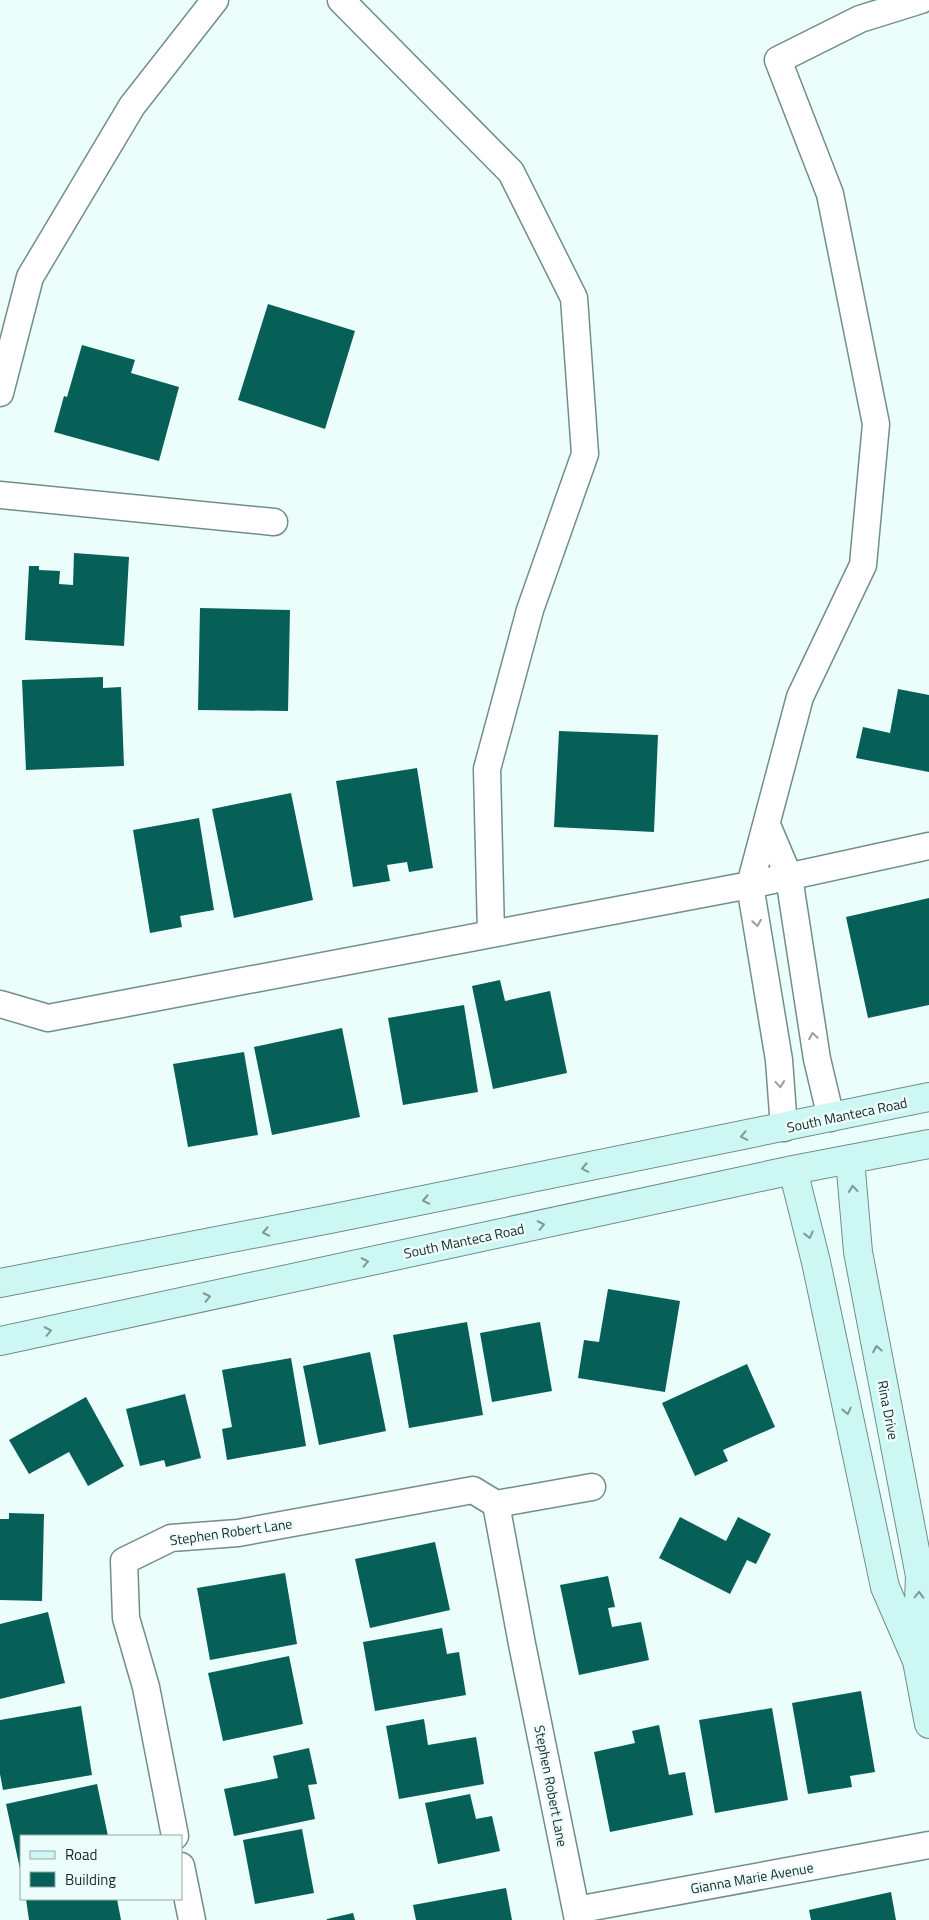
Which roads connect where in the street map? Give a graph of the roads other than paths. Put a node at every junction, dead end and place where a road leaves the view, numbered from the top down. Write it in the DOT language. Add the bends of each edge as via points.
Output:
graph roads {
  1 [pos="215,0"];
  2 [pos="341,0"];
  3 [pos="921,0"];
  4 [pos="0,393"];
  5 [pos="0,495"];
  6 [pos="274,522"];
  7 [pos="767,825"];
  8 [pos="929,846"];
  9 [pos="789,877"];
  10 [pos="750,885"];
  11 [pos="491,934"];
  12 [pos="0,1004"];
  13 [pos="929,1097"];
  14 [pos="831,1118"];
  15 [pos="784,1128"];
  16 [pos="929,1144"];
  17 [pos="850,1159"];
  18 [pos="793,1170"];
  19 [pos="0,1283"];
  20 [pos="0,1341"];
  21 [pos="592,1487"];
  22 [pos="496,1504"];
  23 [pos="917,1661"];
  24 [pos="929,1724"];
  25 [pos="175,1835"];
  26 [pos="929,1845"];
  27 [pos="182,1871"];
  28 [pos="577,1915"];
  29 [pos="192,1920"];
  1 -- 4 [label="street" via="132,106 30,277"];
  2 -- 11 [label="street" via="511,172 574,298 585,454 530,610 488,769"];
  3 -- 7 [label="street" via="860,19 778,60 830,194 876,424 863,565 800,697"];
  5 -- 6 [label="street"];
  7 -- 9 [label="street"];
  7 -- 10 [label="street"];
  8 -- 9 [label="street"];
  9 -- 10 [label="street"];
  14 -- 9 [label="street, one-way" via="817,1059"];
  10 -- 11 [label="street"];
  10 -- 15 [label="street, one-way" via="778,1060"];
  11 -- 12 [label="street" via="48,1018"];
  13 -- 14 [label="street, South Manteca Road"];
  14 -- 15 [label="street, South Manteca Road"];
  15 -- 19 [label="street, South Manteca Road, one-way"];
  16 -- 17 [label="street, South Manteca Road"];
  17 -- 18 [label="street, South Manteca Road"];
  23 -- 17 [label="street, Rina Drive, one-way" via="920,1576 858,1252"];
  20 -- 18 [label="street, South Manteca Road, one-way"];
  18 -- 23 [label="street, Rina Drive, one-way" via="816,1262 885,1587"];
  21 -- 22 [label="street"];
  22 -- 25 [label="street, Stephen Robert Lane" via="473,1490 238,1533 171,1538 124,1561 126,1618 146,1687"];
  22 -- 28 [label="street, Stephen Robert Lane"];
  23 -- 24 [label="street, Rina Drive"];
  26 -- 28 [label="street, Gianna Marie Avenue"];
  27 -- 29 [label="street"];
}
